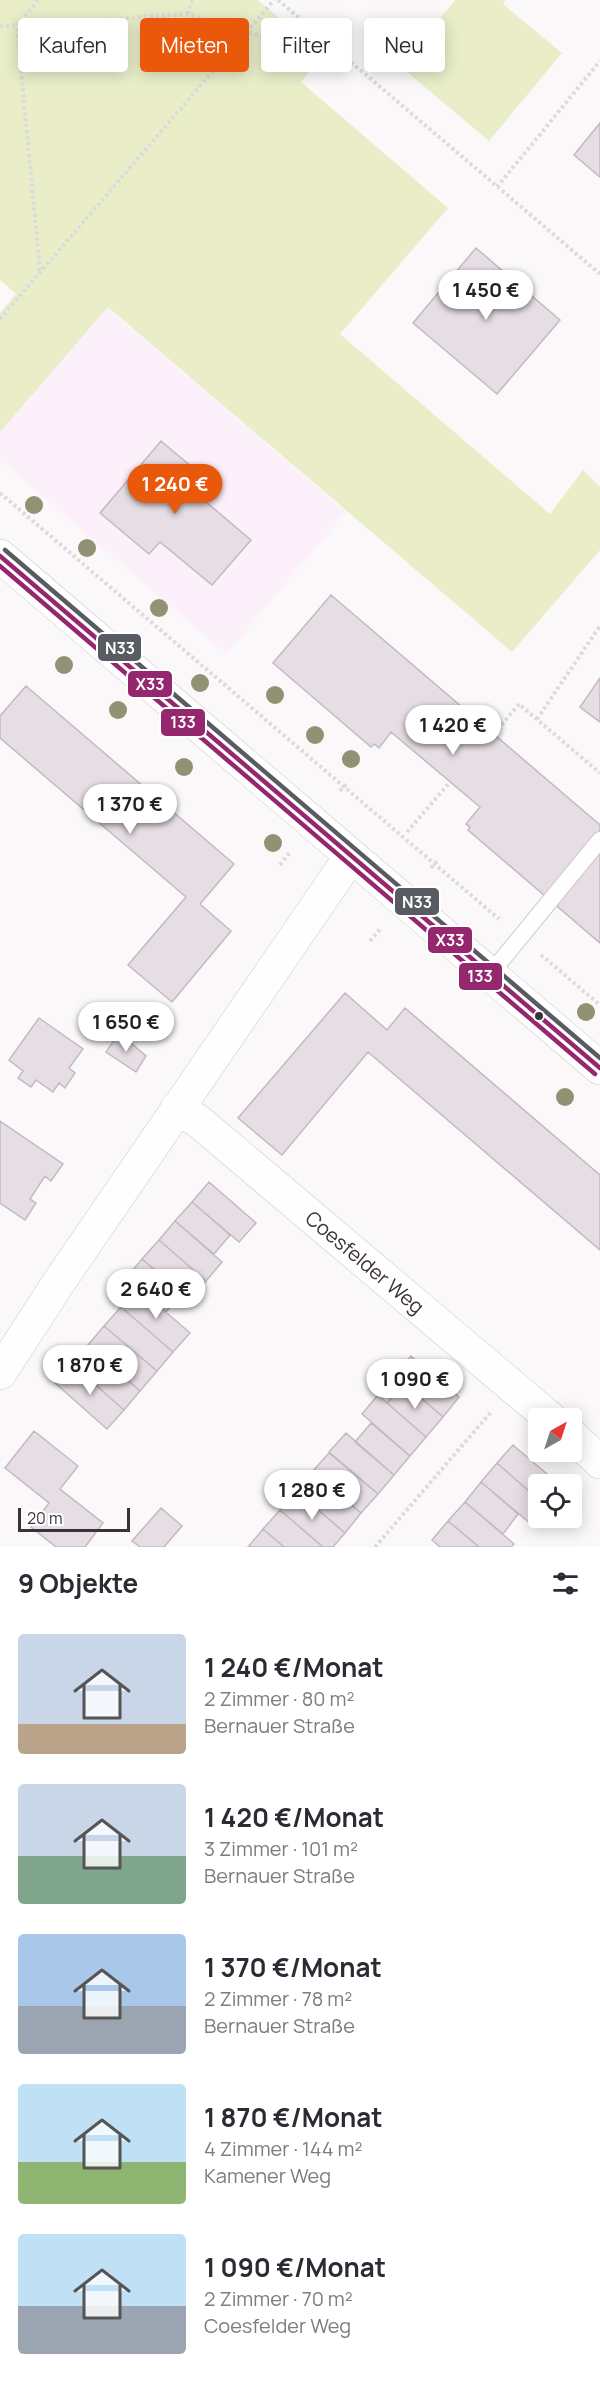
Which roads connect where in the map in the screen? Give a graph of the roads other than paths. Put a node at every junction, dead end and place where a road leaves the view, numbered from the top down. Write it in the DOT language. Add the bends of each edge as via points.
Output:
graph roads {
  1 [pos="0,556"];
  2 [pos="600,840"];
  3 [pos="351,856"];
  4 [pos="490,974"];
  5 [pos="600,1068"];
  6 [pos="177,1108"];
  7 [pos="0,1373"];
  8 [pos="538,1408"];
  9 [pos="582,1445"];
  10 [pos="600,1462"];
  1 -- 3 [label="street"];
  2 -- 4 [label="lane"];
  3 -- 4 [label="street"];
  3 -- 6 [label="street"];
  4 -- 5 [label="street"];
  6 -- 7 [label="street"];
  6 -- 8 [label="street, Coesfelder Weg" via="198,1121"];
  9 -- 10 [label="street"];
}
